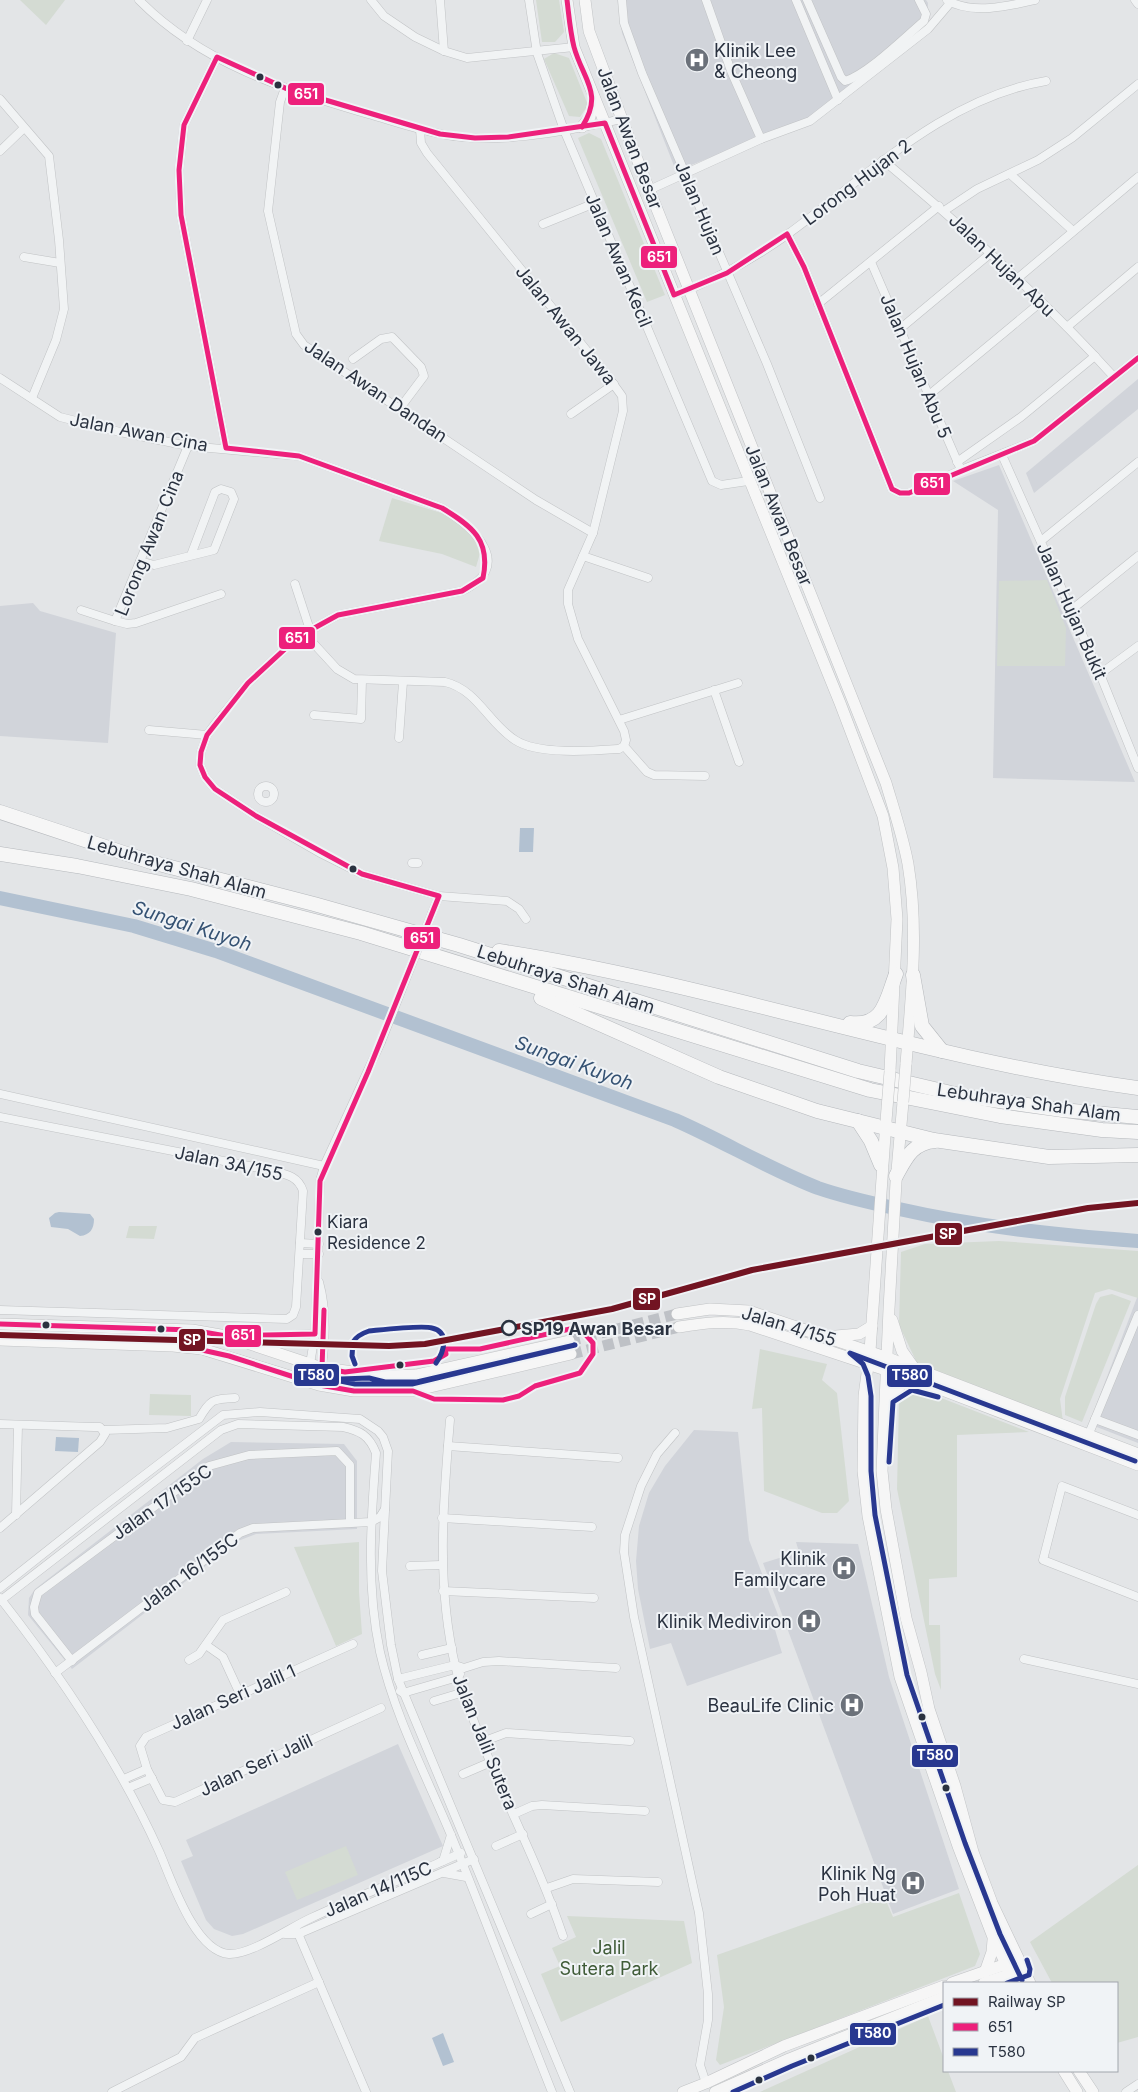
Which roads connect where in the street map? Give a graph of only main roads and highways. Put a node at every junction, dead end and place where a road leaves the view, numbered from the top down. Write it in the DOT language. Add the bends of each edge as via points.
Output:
graph roads {
  1 [pos="567,0"];
  2 [pos="585,0"];
  3 [pos="595,97"];
  4 [pos="582,127"];
  5 [pos="813,601"];
  6 [pos="806,620"];
  7 [pos="0,812"];
  8 [pos="0,854"];
  9 [pos="459,945"];
  10 [pos="454,963"];
  11 [pos="896,974"];
  12 [pos="913,975"];
  13 [pos="799,1017"];
  14 [pos="892,1041"];
  15 [pos="908,1044"];
  16 [pos="942,1052"];
  17 [pos="1138,1088"];
  18 [pos="1138,1116"];
  19 [pos="858,1121"];
  20 [pos="885,1124"];
  21 [pos="901,1128"];
  22 [pos="1138,1132"];
  23 [pos="938,1140"];
  24 [pos="1138,1154"];
  25 [pos="881,1165"];
  26 [pos="896,1179"];
  27 [pos="889,1309"];
  28 [pos="677,1314"];
  29 [pos="0,1324"];
  30 [pos="872,1326"];
  31 [pos="680,1327"];
  32 [pos="827,1336"];
  33 [pos="0,1340"];
  34 [pos="569,1341"];
  35 [pos="870,1351"];
  36 [pos="571,1354"];
  37 [pos="843,1357"];
  38 [pos="888,1358"];
  39 [pos="868,1365"];
  40 [pos="914,1368"];
  41 [pos="888,1371"];
  42 [pos="919,1381"];
  43 [pos="864,1396"];
  44 [pos="886,1399"];
  45 [pos="1138,1454"];
  46 [pos="1138,1465"];
  47 [pos="922,1672"];
  48 [pos="900,1676"];
  49 [pos="993,1937"];
  50 [pos="1021,1964"];
  51 [pos="1010,1974"];
  52 [pos="986,1980"];
  53 [pos="963,1982"];
  54 [pos="1030,1982"];
  55 [pos="943,1986"];
  56 [pos="943,1997"];
  57 [pos="908,1999"];
  58 [pos="892,2005"];
  59 [pos="905,2012"];
  60 [pos="1065,2072"];
  61 [pos="1080,2072"];
  62 [pos="683,2092"];
  63 [pos="715,2092"];
  64 [pos="1077,2092"];
  65 [pos="1093,2092"];
  1 -- 3 [label="main road, Jalan Awan Besar" via="574,48"];
  2 -- 5 [label="main road, Jalan Awan Besar" via="589,31 622,119"];
  3 -- 4 [label="main road" via="590,117"];
  3 -- 6 [label="main road, Jalan Awan Besar"];
  5 -- 6 [label="main road"];
  5 -- 12 [label="main road, Jalan Awan Besar" via="886,783 908,867"];
  6 -- 11 [label="main road, Jalan Awan Besar" via="883,816 893,868 897,919"];
  7 -- 9 [label="highway, Lebuhraya Shah Alam" via="142,859"];
  8 -- 10 [label="highway, Lebuhraya Shah Alam" via="192,889 362,933"];
  9 -- 13 [label="highway" via="558,960"];
  9 -- 18 [label="highway, Lebuhraya Shah Alam" via="858,1071 964,1096 1062,1110"];
  10 -- 19 [label="highway" via="585,1016 719,1077 817,1111"];
  10 -- 22 [label="highway, Lebuhraya Shah Alam" via="870,1090 1000,1116"];
  11 -- 13 [label="highway" via="874,1020 860,1024"];
  11 -- 14 [label="main road, Jalan Awan Besar"];
  12 -- 15 [label="main road, Jalan Awan Besar"];
  12 -- 16 [label="highway" via="922,1026"];
  13 -- 14 [label="highway"];
  14 -- 15 [label="highway"];
  14 -- 20 [label="main road, Jalan Awan Besar, bridge"];
  15 -- 16 [label="highway"];
  15 -- 21 [label="main road, Jalan Awan Besar, bridge"];
  16 -- 17 [label="highway" via="1031,1072"];
  19 -- 20 [label="highway"];
  19 -- 25 [label="highway"];
  20 -- 21 [label="highway"];
  20 -- 25 [label="main road, Jalan Awan Besar"];
  21 -- 23 [label="highway"];
  21 -- 26 [label="main road, Jalan Awan Besar"];
  23 -- 24 [label="highway" via="1049,1157"];
  23 -- 26 [label="highway" via="918,1145 908,1155"];
  25 -- 30 [label="main road, Jalan Awan Besar"];
  26 -- 27 [label="main road, Jalan Awan Besar"];
  27 -- 38 [label="main road, Jalan Awan Besar"];
  27 -- 40 [label="main road" via="902,1351"];
  28 -- 32 [label="main road, Jalan 4/155" via="710,1308 749,1311"];
  29 -- 34 [label="main road" via="192,1330 226,1336 316,1366 364,1374 416,1376"];
  30 -- 32 [label="main road" via="850,1336"];
  30 -- 35 [label="main road, Jalan Awan Besar"];
  31 -- 37 [label="main road, Jalan 4/155" via="713,1322 750,1325"];
  32 -- 35 [label="main road, Jalan 4/155"];
  33 -- 36 [label="main road" via="202,1349 307,1382 354,1391 413,1391"];
  35 -- 38 [label="main road, Jalan 4/155"];
  35 -- 39 [label="main road, Jalan Awan Besar"];
  37 -- 39 [label="main road, Jalan 4/155"];
  37 -- 43 [label="main road" via="857,1369"];
  38 -- 40 [label="main road, Jalan 4/155"];
  38 -- 41 [label="main road, Jalan Awan Besar"];
  39 -- 41 [label="main road, Jalan 4/155"];
  39 -- 43 [label="main road, Jalan Awan Besar"];
  40 -- 45 [label="main road, Jalan 4/155"];
  41 -- 42 [label="main road, Jalan 4/155"];
  41 -- 44 [label="main road, Jalan Awan Besar"];
  42 -- 44 [label="main road" via="903,1384"];
  42 -- 46 [label="main road, Jalan 4/155"];
  43 -- 48 [label="main road" via="863,1471 868,1516"];
  44 -- 47 [label="main road, Jalan Awan Besar" via="882,1471 886,1509 906,1618"];
  47 -- 48 [label="main road" via="916,1692 911,1691"];
  47 -- 50 [label="main road, Jalan Awan Besar" via="928,1709 955,1786 973,1852 992,1903"];
  48 -- 49 [label="main road"];
  49 -- 51 [label="main road"];
  49 -- 52 [label="main road"];
  50 -- 51 [label="main road"];
  50 -- 54 [label="main road, Jalan Awan Besar"];
  51 -- 52 [label="main road"];
  52 -- 53 [label="main road"];
  55 -- 57 [label="main road"];
  56 -- 59 [label="main road"];
  57 -- 58 [label="main road"];
  57 -- 59 [label="main road"];
  58 -- 59 [label="main road"];
  58 -- 62 [label="main road" via="784,2046"];
  59 -- 63 [label="main road"];
  60 -- 64 [label="main road"];
  61 -- 65 [label="main road"];
}
